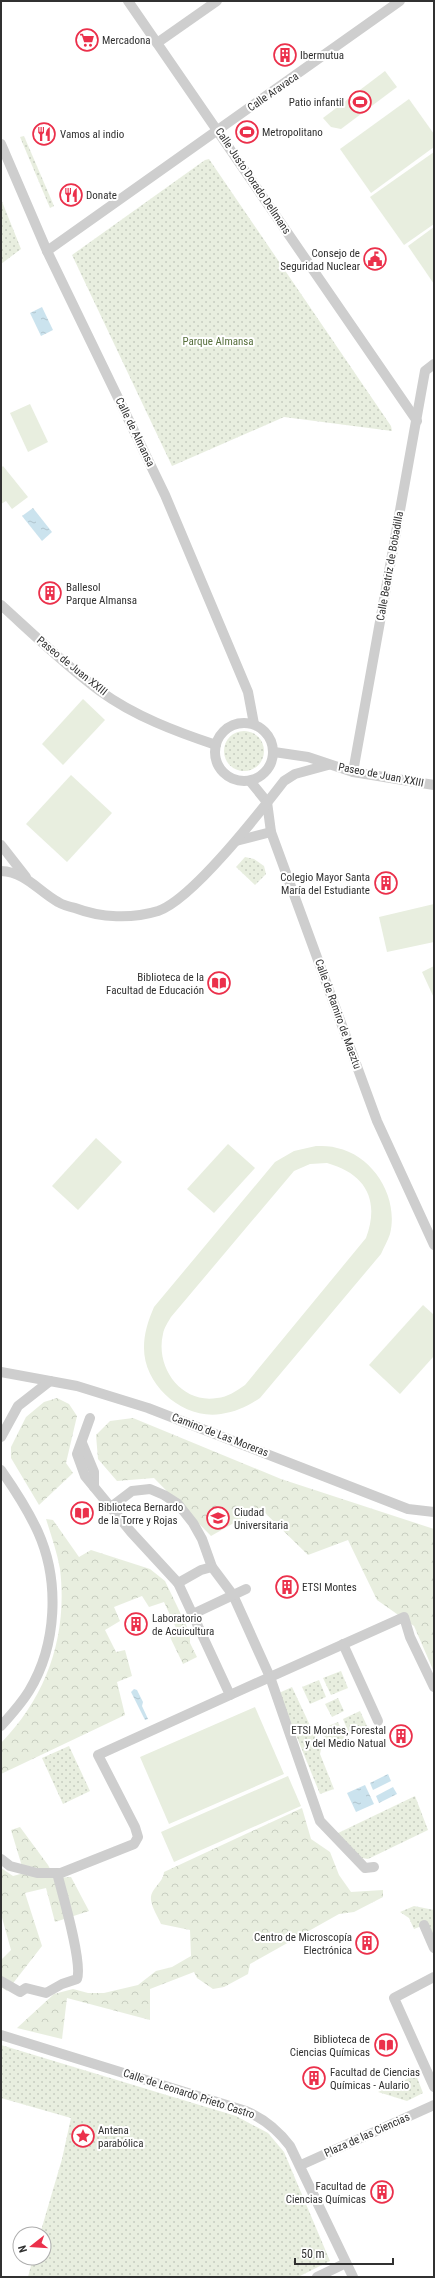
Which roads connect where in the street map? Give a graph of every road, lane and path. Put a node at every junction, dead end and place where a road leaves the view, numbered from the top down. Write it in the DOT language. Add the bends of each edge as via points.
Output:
graph roads {
  1 [pos="128,1"];
  2 [pos="216,1"];
  3 [pos="400,1"];
  4 [pos="157,43"];
  5 [pos="218,131"];
  6 [pos="1,144"];
  7 [pos="47,251"];
  8 [pos="434,364"];
  9 [pos="417,421"];
  10 [pos="1,605"];
  11 [pos="254,724"];
  12 [pos="216,745"];
  13 [pos="274,752"];
  14 [pos="328,764"];
  15 [pos="353,772"];
  16 [pos="250,781"];
  17 [pos="434,785"];
  18 [pos="267,802"];
  19 [pos="271,832"];
  20 [pos="236,841"];
  21 [pos="1,845"];
  22 [pos="1,870"];
  23 [pos="26,877"];
  24 [pos="434,1245"];
  25 [pos="1,1372"];
  26 [pos="50,1381"];
  27 [pos="90,1418"];
  28 [pos="1,1437"];
  29 [pos="1,1470"];
  30 [pos="111,1507"];
  31 [pos="434,1512"];
  32 [pos="212,1568"];
  33 [pos="178,1583"];
  34 [pos="246,1589"];
  35 [pos="233,1595"];
  36 [pos="192,1614"];
  37 [pos="343,1644"];
  38 [pos="270,1677"];
  39 [pos="434,1687"];
  40 [pos="230,1695"];
  41 [pos="378,1721"];
  42 [pos="1,1726"];
  43 [pos="1,1858"];
  44 [pos="374,1867"];
  45 [pos="57,1873"];
  46 [pos="424,1925"];
  47 [pos="434,1948"];
  48 [pos="434,1976"];
  49 [pos="1,1981"];
  50 [pos="1,2035"];
  51 [pos="434,2087"];
  52 [pos="434,2105"];
  53 [pos="300,2165"];
  54 [pos="346,2263"];
  55 [pos="317,2277"];
  56 [pos="353,2277"];
  1 -- 4 [label="street, Calle Justo Dorado Dellmans"];
  2 -- 4 [label="street"];
  3 -- 5 [label="street, Calle Aravaca"];
  4 -- 5 [label="street, Calle Justo Dorado Dellmans"];
  5 -- 7 [label="street, Calle Aravaca"];
  5 -- 9 [label="street, Calle Justo Dorado Dellmans"];
  6 -- 7 [label="street, Calle de Almansa"];
  7 -- 11 [label="street, Calle de Almansa" via="165,495 248,692"];
  8 -- 9 [label="street, Calle Beatriz de Bobadilla" via="425,371"];
  9 -- 15 [label="street, Calle Beatriz de Bobadilla"];
  10 -- 12 [label="street, Paseo de Juan XXIII" via="101,692 141,715"];
  11 -- 12 [label="street" via="245,723 226,729"];
  11 -- 13 [label="street" via="268,735"];
  12 -- 16 [label="street" via="218,764 223,772 236,780"];
  13 -- 14 [label="street, Paseo de Juan XXIII" via="308,757"];
  13 -- 16 [label="street" via="267,770 260,777"];
  14 -- 15 [label="street, Paseo de Juan XXIII"];
  14 -- 18 [label="street, Paseo de Juan XXIII" via="295,774 284,781"];
  15 -- 17 [label="street, Paseo de Juan XXIII"];
  16 -- 18 [label="street"];
  18 -- 19 [label="street, Calle de Ramiro de Maeztu"];
  18 -- 20 [label="street, Paseo de Juan XXIII"];
  19 -- 20 [label="street"];
  19 -- 24 [label="street, Calle de Ramiro de Maeztu" via="377,1121"];
  20 -- 23 [label="street, Paseo de Juan XXIII" via="190,890 169,906 139,915 104,916 58,903"];
  21 -- 23 [label="street"];
  22 -- 23 [label="street"];
  25 -- 26 [label="street, Camino de Las Moreras"];
  26 -- 28 [label="street" via="18,1406"];
  26 -- 31 [label="street, Camino de Las Moreras" via="77,1386 148,1408 408,1509"];
  27 -- 30 [label="street" via="82,1443 94,1472 94,1487"];
  29 -- 42 [label="street" via="39,1533 48,1562 52,1600 51,1633 41,1664 30,1690"];
  30 -- 32 [label="street" via="132,1491 150,1489 164,1495 178,1504 193,1523 202,1539"];
  30 -- 33 [label="street"];
  32 -- 33 [label="street" via="201,1570"];
  32 -- 35 [label="street"];
  33 -- 36 [label="street"];
  34 -- 35 [label="street"];
  35 -- 36 [label="street"];
  35 -- 38 [label="street"];
  36 -- 40 [label="street"];
  37 -- 38 [label="street"];
  37 -- 39 [label="street" via="404,1617 410,1637"];
  37 -- 41 [label="street"];
  38 -- 40 [label="street"];
  38 -- 44 [label="street" via="320,1820 365,1868"];
  40 -- 45 [label="street" via="98,1755 138,1837 134,1844"];
  43 -- 45 [label="street" via="10,1866"];
  45 -- 49 [label="street" via="71,1929 77,1979 46,1993 26,1988 20,1992"];
  46 -- 47 [label="street"];
  48 -- 51 [label="street" via="394,1998"];
  50 -- 53 [label="street, Calle de Leonardo Prieto Castro" via="246,2111 276,2129 290,2146"];
  52 -- 53 [label="street, Plaza de las Ciencias"];
  53 -- 54 [label="street, Calle de Leonardo Prieto Castro"];
  54 -- 55 [label="street"];
  54 -- 56 [label="street, Calle de Leonardo Prieto Castro"];
}
